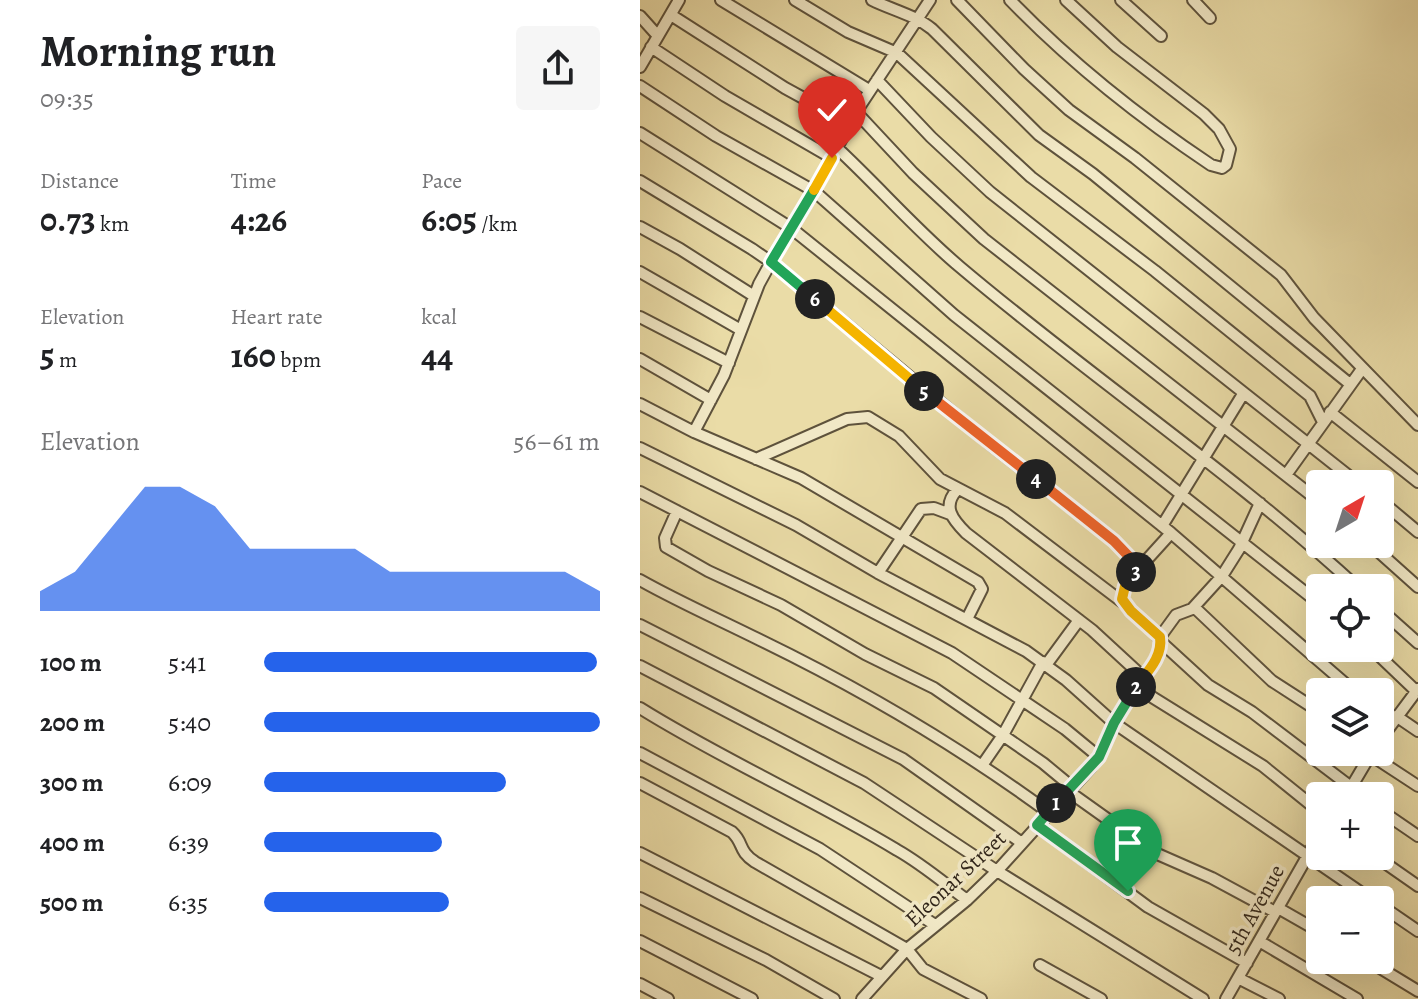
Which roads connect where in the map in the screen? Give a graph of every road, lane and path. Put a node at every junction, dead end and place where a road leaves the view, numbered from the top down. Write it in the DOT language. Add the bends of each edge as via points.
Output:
graph roads {
  1 [pos="679,0"];
  2 [pos="721,0"];
  3 [pos="795,0"];
  4 [pos="872,0"];
  5 [pos="930,0"];
  6 [pos="957,0"];
  7 [pos="1010,0"];
  8 [pos="1066,0"];
  9 [pos="1121,0"];
  10 [pos="1193,0"];
  11 [pos="671,15"];
  12 [pos="640,16"];
  13 [pos="1210,18"];
  14 [pos="919,19"];
  15 [pos="658,36"];
  16 [pos="1161,36"];
  17 [pos="651,47"];
  18 [pos="897,53"];
  19 [pos="640,67"];
  20 [pos="877,80"];
  21 [pos="640,86"];
  22 [pos="869,90"];
  23 [pos="856,112"];
  24 [pos="849,123"];
  25 [pos="640,133"];
  26 [pos="834,153"];
  27 [pos="640,181"];
  28 [pos="814,191"];
  29 [pos="640,227"];
  30 [pos="791,228"];
  31 [pos="771,262"];
  32 [pos="640,272"];
  33 [pos="754,296"];
  34 [pos="640,317"];
  35 [pos="741,330"];
  36 [pos="640,359"];
  37 [pos="729,363"];
  38 [pos="1362,369"];
  39 [pos="1350,384"];
  40 [pos="1243,394"];
  41 [pos="711,400"];
  42 [pos="640,404"];
  43 [pos="1326,417"];
  44 [pos="1418,425"];
  45 [pos="1224,427"];
  46 [pos="694,432"];
  47 [pos="1307,444"];
  48 [pos="640,448"];
  49 [pos="756,459"];
  50 [pos="1204,460"];
  51 [pos="1341,470"];
  52 [pos="1286,475"];
  53 [pos="1418,482"];
  54 [pos="957,490"];
  55 [pos="1306,491"];
  56 [pos="640,492"];
  57 [pos="1182,495"];
  58 [pos="1260,503"];
  59 [pos="677,511"];
  60 [pos="1394,512"];
  61 [pos="950,514"];
  62 [pos="1166,530"];
  63 [pos="1418,532"];
  64 [pos="900,537"];
  65 [pos="1242,541"];
  66 [pos="1386,558"];
  67 [pos="1140,568"];
  68 [pos="878,573"];
  69 [pos="1342,574"];
  70 [pos="1222,576"];
  71 [pos="640,580"];
  72 [pos="1418,587"];
  73 [pos="1306,593"];
  74 [pos="1125,604"];
  75 [pos="1194,607"];
  76 [pos="967,619"];
  77 [pos="1079,620"];
  78 [pos="1394,622"];
  79 [pos="640,625"];
  80 [pos="1160,640"];
  81 [pos="1418,643"];
  82 [pos="1386,662"];
  83 [pos="1045,663"];
  84 [pos="640,666"];
  85 [pos="1339,678"];
  86 [pos="1139,682"];
  87 [pos="1417,690"];
  88 [pos="1023,700"];
  89 [pos="1306,703"];
  90 [pos="640,708"];
  91 [pos="1395,719"];
  92 [pos="1114,723"];
  93 [pos="1418,731"];
  94 [pos="1003,735"];
  95 [pos="640,753"];
  96 [pos="1099,757"];
  97 [pos="983,764"];
  98 [pos="1388,766"];
  99 [pos="1338,782"];
  100 [pos="640,783"];
  101 [pos="1418,786"];
  102 [pos="1070,789"];
  103 [pos="1306,801"];
  104 [pos="1048,812"];
  105 [pos="1394,820"];
  106 [pos="1037,825"];
  107 [pos="1418,836"];
  108 [pos="1022,843"];
  109 [pos="640,853"];
  110 [pos="1306,855"];
  111 [pos="1306,858"];
  112 [pos="1394,869"];
  113 [pos="1328,870"];
  114 [pos="997,871"];
  115 [pos="1351,886"];
  116 [pos="1418,886"];
  117 [pos="640,898"];
  118 [pos="967,900"];
  119 [pos="1276,910"];
  120 [pos="1394,915"];
  121 [pos="935,925"];
  122 [pos="1306,925"];
  123 [pos="1418,931"];
  124 [pos="640,941"];
  125 [pos="1259,941"];
  126 [pos="907,949"];
  127 [pos="1247,963"];
  128 [pos="1040,965"];
  129 [pos="1390,974"];
  130 [pos="881,976"];
  131 [pos="1238,978"];
  132 [pos="640,984"];
  133 [pos="1418,991"];
  134 [pos="668,999"];
  135 [pos="752,999"];
  136 [pos="834,999"];
  137 [pos="862,999"];
  138 [pos="981,999"];
  139 [pos="1101,999"];
  140 [pos="1203,999"];
  141 [pos="1226,999"];
  142 [pos="1279,999"];
  143 [pos="1357,999"];
  1 -- 11 [label="street"];
  2 -- 22 [label="street"];
  3 -- 18 [label="street"];
  4 -- 14 [label="street"];
  5 -- 14 [label="street"];
  6 -- 38 [label="street" via="1057,100 1281,275"];
  7 -- 8 [label="street" via="1082,68 1140,113 1211,165 1226,165 1230,149 1219,129"];
  9 -- 16 [label="street"];
  10 -- 13 [label="street"];
  11 -- 15 [label="street"];
  11 -- 24 [label="street"];
  12 -- 15 [label="street"];
  14 -- 18 [label="street"];
  14 -- 39 [label="street" via="1039,135"];
  15 -- 17 [label="street"];
  17 -- 19 [label="street"];
  17 -- 26 [label="street" via="725,96"];
  18 -- 20 [label="street"];
  18 -- 43 [label="street" via="1031,177 1310,396"];
  20 -- 22 [label="street"];
  20 -- 40 [label="street" via="990,192"];
  21 -- 28 [label="street"];
  22 -- 23 [label="street"];
  23 -- 24 [label="street"];
  23 -- 45 [label="street" via="984,239"];
  24 -- 26 [label="street"];
  25 -- 30 [label="street"];
  26 -- 28 [label="street"];
  26 -- 50 [label="street" via="958,265"];
  27 -- 31 [label="street"];
  28 -- 30 [label="street"];
  28 -- 57 [label="street" via="954,315"];
  29 -- 33 [label="street"];
  30 -- 31 [label="street"];
  30 -- 62 [label="street"];
  31 -- 33 [label="street"];
  31 -- 67 [label="street" via="1108,535"];
  32 -- 35 [label="street"];
  33 -- 35 [label="street"];
  34 -- 37 [label="street"];
  35 -- 37 [label="street"];
  36 -- 41 [label="street"];
  37 -- 41 [label="street"];
  38 -- 39 [label="street"];
  38 -- 44 [label="street"];
  39 -- 43 [label="street"];
  40 -- 45 [label="street"];
  40 -- 47 [label="street"];
  41 -- 46 [label="street"];
  42 -- 46 [label="street"];
  43 -- 47 [label="street"];
  43 -- 53 [label="street"];
  45 -- 50 [label="street"];
  45 -- 52 [label="street"];
  46 -- 49 [label="street"];
  47 -- 51 [label="street"];
  47 -- 52 [label="street"];
  48 -- 68 [label="street" via="796,525"];
  49 -- 54 [label="street" via="847,419 868,417 899,436"];
  49 -- 64 [label="street" via="845,501"];
  50 -- 57 [label="street"];
  50 -- 58 [label="street"];
  52 -- 55 [label="street"];
  54 -- 61 [label="street"];
  54 -- 74 [label="street" via="1005,513"];
  56 -- 59 [label="street"];
  57 -- 62 [label="street"];
  57 -- 65 [label="street"];
  58 -- 65 [label="street, Eleonar Street"];
  58 -- 69 [label="street"];
  59 -- 88 [label="street" via="952,653"];
  59 -- 94 [label="street" via="666,547 934,688"];
  60 -- 63 [label="street"];
  61 -- 64 [label="street" via="921,509"];
  61 -- 77 [label="street" via="977,543"];
  62 -- 67 [label="street"];
  62 -- 70 [label="street"];
  64 -- 68 [label="street"];
  64 -- 76 [label="street" via="980,584"];
  65 -- 70 [label="street, Eleonar Street"];
  65 -- 73 [label="street"];
  66 -- 72 [label="street"];
  67 -- 74 [label="street" via="1125,586"];
  68 -- 76 [label="street"];
  70 -- 75 [label="street, Eleonar Street"];
  70 -- 85 [label="street"];
  71 -- 97 [label="street" via="898,713"];
  74 -- 80 [label="street"];
  75 -- 80 [label="street, Eleonar Street" via="1176,615"];
  75 -- 89 [label="street" via="1272,681"];
  76 -- 83 [label="street"];
  77 -- 83 [label="street"];
  77 -- 86 [label="street"];
  78 -- 81 [label="street"];
  79 -- 108 [label="street" via="903,759"];
  80 -- 86 [label="street, Eleonar Street" via="1159,653"];
  80 -- 99 [label="street" via="1208,685 1252,712"];
  82 -- 87 [label="street"];
  83 -- 88 [label="street"];
  83 -- 92 [label="street"];
  84 -- 114 [label="street" via="864,783"];
  86 -- 92 [label="street, Eleonar Street"];
  86 -- 103 [label="street"];
  87 -- 91 [label="street"];
  88 -- 94 [label="street"];
  88 -- 96 [label="street"];
  90 -- 118 [label="street" via="901,852"];
  91 -- 93 [label="street"];
  92 -- 96 [label="street, Eleonar Street"];
  92 -- 110 [label="street"];
  94 -- 97 [label="street"];
  94 -- 102 [label="street"];
  95 -- 121 [label="street" via="820,849"];
  96 -- 102 [label="street, Eleonar Street"];
  97 -- 104 [label="street"];
  98 -- 101 [label="street"];
  100 -- 126 [label="street" via="732,832 745,855"];
  102 -- 104 [label="street, Eleonar Street"];
  102 -- 119 [label="street" via="1155,853"];
  104 -- 106 [label="street, Eleonar Street"];
  105 -- 107 [label="street"];
  106 -- 108 [label="street, Eleonar Street"];
  106 -- 127 [label="street" via="1148,907"];
  108 -- 114 [label="street, Eleonar Street"];
  109 -- 130 [label="street"];
  111 -- 119 [label="street, 5th Avenue"];
  112 -- 116 [label="street"];
  113 -- 115 [label="street"];
  114 -- 118 [label="street, Eleonar Street"];
  114 -- 140 [label="street"];
  117 -- 136 [label="street"];
  118 -- 121 [label="street, Eleonar Street"];
  119 -- 122 [label="street"];
  119 -- 125 [label="street, 5th Avenue"];
  120 -- 123 [label="street"];
  121 -- 126 [label="street, Eleonar Street"];
  124 -- 135 [label="street"];
  125 -- 127 [label="street, 5th Avenue"];
  125 -- 143 [label="street"];
  126 -- 130 [label="street"];
  126 -- 138 [label="street, Eleonar Street" via="923,969"];
  127 -- 131 [label="street, 5th Avenue"];
  128 -- 139 [label="street"];
  129 -- 133 [label="street"];
  130 -- 137 [label="street"];
  131 -- 141 [label="street, 5th Avenue"];
  131 -- 142 [label="street"];
  132 -- 134 [label="street"];
}
